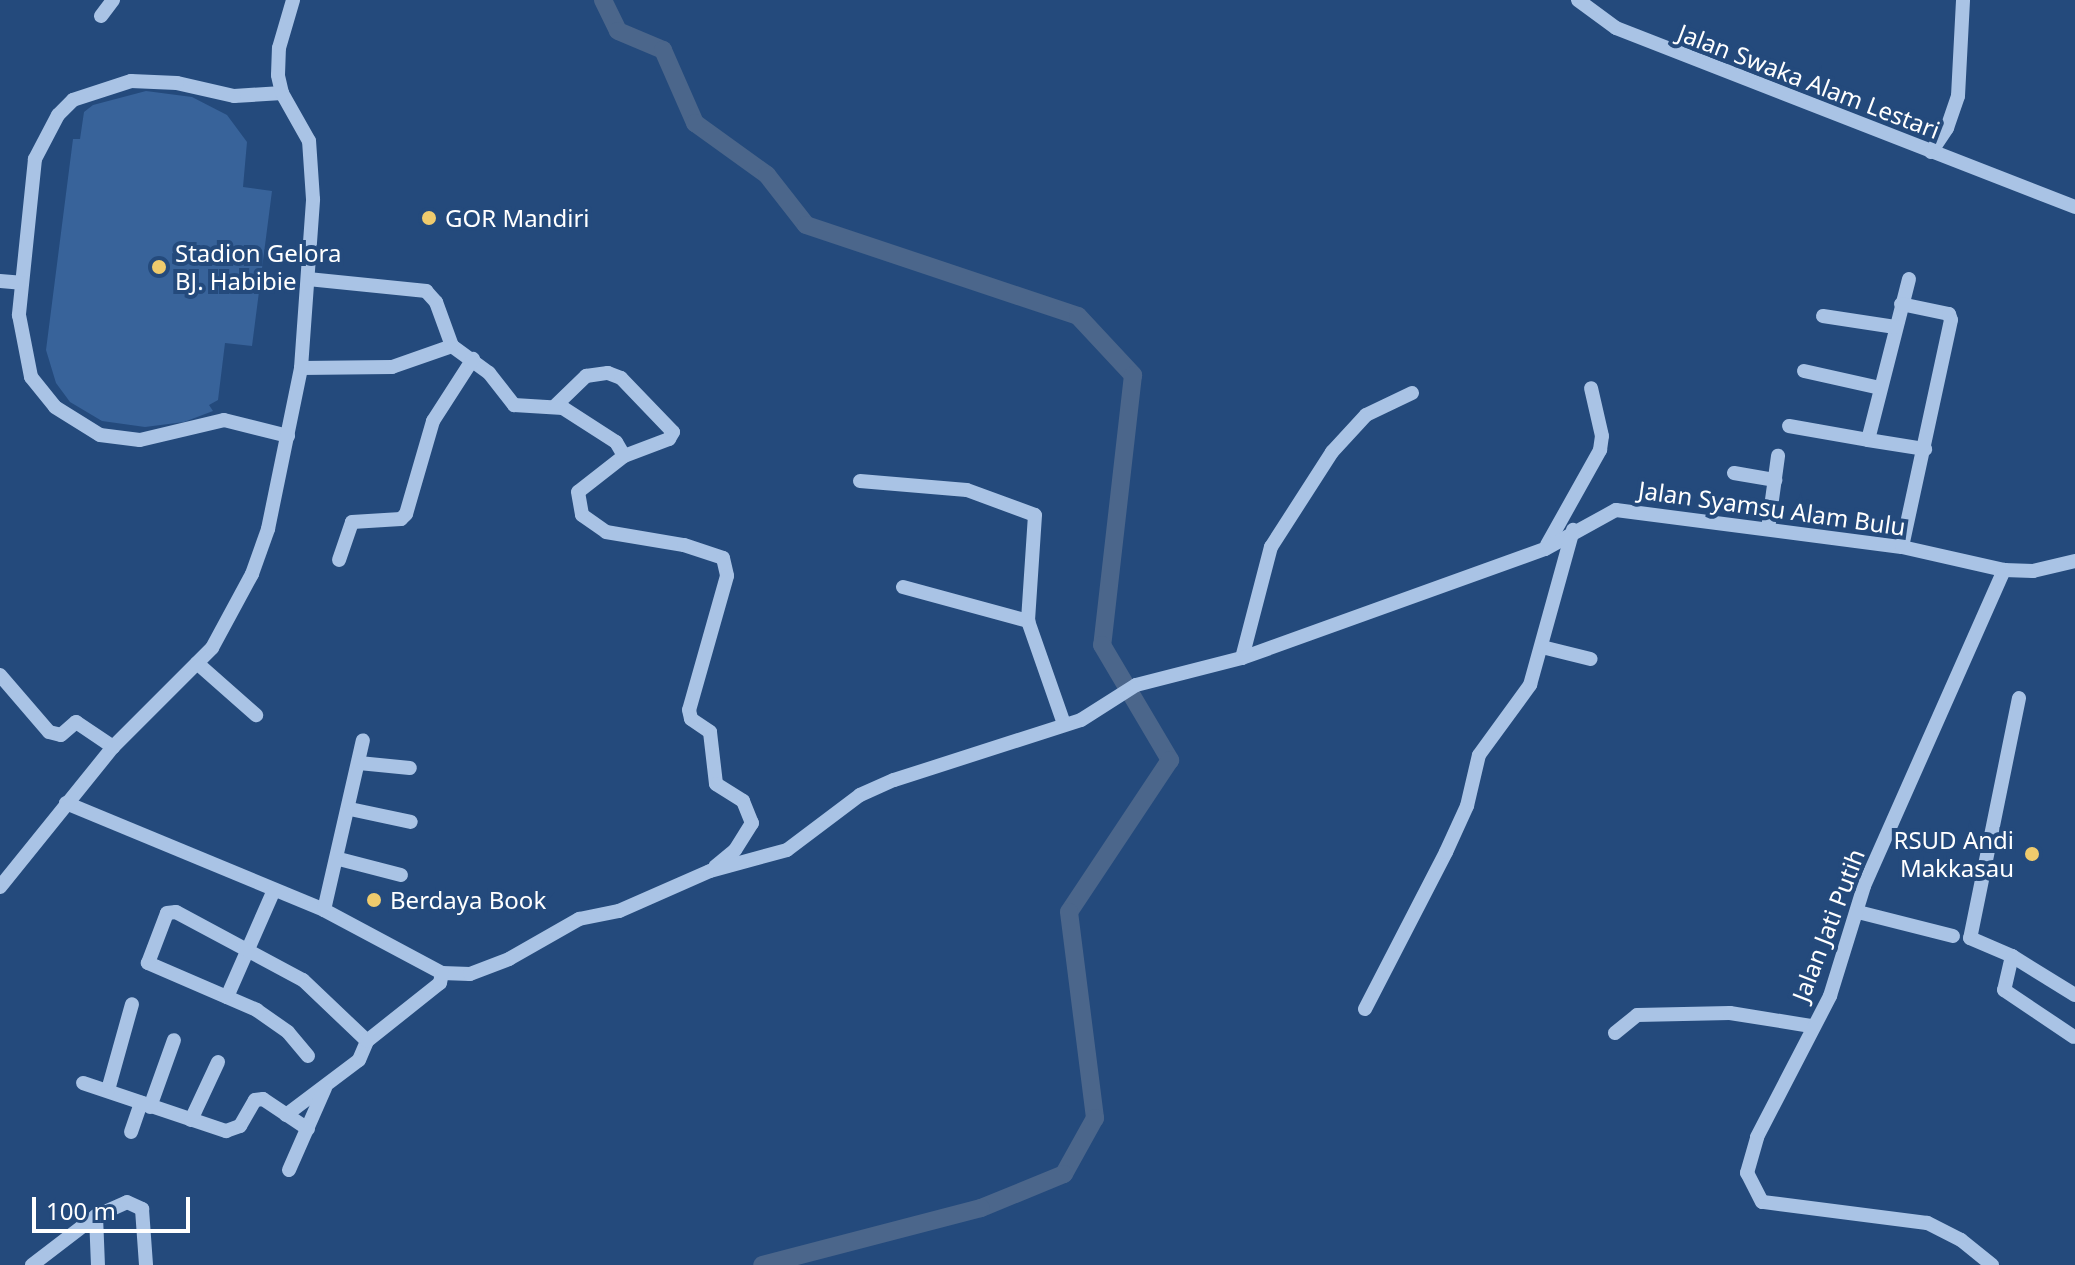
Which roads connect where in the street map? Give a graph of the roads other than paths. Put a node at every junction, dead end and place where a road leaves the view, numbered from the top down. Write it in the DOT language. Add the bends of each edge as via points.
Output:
graph roads {
  1 [pos="113,0"];
  2 [pos="293,0"];
  3 [pos="1578,0"];
  4 [pos="1963,0"];
  5 [pos="101,16"];
  6 [pos="282,93"];
  7 [pos="1931,152"];
  8 [pos="2075,207"];
  9 [pos="308,279"];
  10 [pos="1909,279"];
  11 [pos="0,281"];
  12 [pos="21,283"];
  13 [pos="1901,304"];
  14 [pos="1823,316"];
  15 [pos="1895,327"];
  16 [pos="452,346"];
  17 [pos="473,359"];
  18 [pos="301,368"];
  19 [pos="1804,371"];
  20 [pos="1591,388"];
  21 [pos="1880,388"];
  22 [pos="1412,393"];
  23 [pos="554,407"];
  24 [pos="1789,426"];
  25 [pos="288,436"];
  26 [pos="1868,440"];
  27 [pos="1925,449"];
  28 [pos="624,456"];
  29 [pos="1778,456"];
  30 [pos="1734,473"];
  31 [pos="1775,480"];
  32 [pos="860,481"];
  33 [pos="1768,529"];
  34 [pos="1573,530"];
  35 [pos="1902,547"];
  36 [pos="1545,549"];
  37 [pos="339,560"];
  38 [pos="2075,561"];
  39 [pos="2004,570"];
  40 [pos="903,587"];
  41 [pos="1028,621"];
  42 [pos="1542,647"];
  43 [pos="1242,658"];
  44 [pos="1591,659"];
  45 [pos="197,663"];
  46 [pos="0,675"];
  47 [pos="2019,698"];
  48 [pos="256,715"];
  49 [pos="1064,724"];
  50 [pos="363,740"];
  51 [pos="113,747"];
  52 [pos="359,763"];
  53 [pos="410,768"];
  54 [pos="66,803"];
  55 [pos="350,809"];
  56 [pos="411,822"];
  57 [pos="339,859"];
  58 [pos="710,871"];
  59 [pos="401,875"];
  60 [pos="0,887"];
  61 [pos="274,890"];
  62 [pos="324,910"];
  63 [pos="1858,912"];
  64 [pos="1953,936"];
  65 [pos="247,950"];
  66 [pos="2012,956"];
  67 [pos="442,973"];
  68 [pos="2075,995"];
  69 [pos="227,997"];
  70 [pos="132,1004"];
  71 [pos="1365,1009"];
  72 [pos="1811,1026"];
  73 [pos="1615,1033"];
  74 [pos="2074,1037"];
  75 [pos="174,1040"];
  76 [pos="367,1041"];
  77 [pos="308,1056"];
  78 [pos="218,1062"];
  79 [pos="83,1083"];
  80 [pos="325,1088"];
  81 [pos="108,1090"];
  82 [pos="146,1105"];
  83 [pos="286,1115"];
  84 [pos="191,1120"];
  85 [pos="308,1129"];
  86 [pos="131,1132"];
  87 [pos="289,1170"];
  88 [pos="96,1216"];
  89 [pos="32,1265"];
  90 [pos="98,1265"];
  91 [pos="146,1265"];
  92 [pos="1992,1265"];
  1 -- 5 [label="street"];
  2 -- 6 [label="street" via="277,61"];
  3 -- 7 [label="street, Jalan Swaka Alam Lestari" via="1616,28"];
  4 -- 7 [label="street" via="1958,96"];
  6 -- 9 [label="street" via="312,154"];
  6 -- 12 [label="street" via="234,96 177,83 131,81 73,100 58,115 35,159"];
  7 -- 8 [label="street, Jalan Swaka Alam Lestari"];
  9 -- 16 [label="street" via="426,291 436,302"];
  9 -- 18 [label="street"];
  10 -- 13 [label="street"];
  11 -- 12 [label="street"];
  12 -- 25 [label="street" via="19,335 31,377 55,407 77,423 119,439 167,436 224,420"];
  13 -- 15 [label="street"];
  13 -- 27 [label="street" via="1949,314 1951,320"];
  14 -- 15 [label="street"];
  15 -- 21 [label="street"];
  16 -- 17 [label="street"];
  16 -- 18 [label="street" via="392,367"];
  17 -- 23 [label="street" via="514,405"];
  17 -- 37 [label="street" via="433,421 406,514 394,520 352,522"];
  18 -- 25 [label="street"];
  19 -- 21 [label="street"];
  20 -- 36 [label="street" via="1600,450"];
  21 -- 26 [label="street"];
  22 -- 43 [label="street" via="1366,415 1351,429 1274,541"];
  23 -- 28 [label="street" via="578,414 616,442"];
  23 -- 28 [label="street" via="586,376 608,373 621,378 673,432 669,439"];
  24 -- 26 [label="street"];
  25 -- 45 [label="street" via="268,529 252,574 220,634"];
  26 -- 27 [label="street"];
  27 -- 35 [label="street"];
  28 -- 58 [label="street" via="578,492 582,515 606,532 684,545 723,558 726,565 689,710 691,719 710,732 716,784 743,801 752,823 735,850"];
  29 -- 31 [label="street"];
  30 -- 31 [label="street"];
  31 -- 33 [label="street"];
  32 -- 41 [label="street" via="967,490 1035,515"];
  33 -- 34 [label="street, Jalan Syamsu Alam Bulu" via="1628,509"];
  33 -- 35 [label="street, Jalan Syamsu Alam Bulu"];
  34 -- 36 [label="street, Jalan Syamsu Alam Bulu"];
  34 -- 42 [label="street"];
  35 -- 39 [label="street, Jalan Syamsu Alam Bulu"];
  36 -- 43 [label="street, Jalan Syamsu Alam Bulu"];
  38 -- 39 [label="street, Jalan Syamsu Alam Bulu" via="2033,571"];
  39 -- 63 [label="street, Jalan Jati Putih" via="1869,874"];
  40 -- 41 [label="street"];
  41 -- 49 [label="street"];
  42 -- 44 [label="street"];
  42 -- 71 [label="street" via="1526,693 1479,755 1467,806"];
  43 -- 49 [label="street, Jalan Syamsu Alam Bulu" via="1136,685 1081,720"];
  45 -- 48 [label="street"];
  45 -- 51 [label="street"];
  46 -- 51 [label="street" via="49,732 61,735 76,722"];
  47 -- 66 [label="street" via="1970,938"];
  49 -- 58 [label="street, Jalan Syamsu Alam Bulu" via="873,788 787,850"];
  50 -- 52 [label="street"];
  51 -- 54 [label="street"];
  52 -- 53 [label="street"];
  52 -- 55 [label="street"];
  54 -- 60 [label="street"];
  54 -- 61 [label="street"];
  55 -- 56 [label="street"];
  55 -- 57 [label="street"];
  57 -- 59 [label="street"];
  57 -- 62 [label="street"];
  58 -- 67 [label="street" via="619,911 579,919 484,970"];
  61 -- 62 [label="street"];
  61 -- 65 [label="street"];
  62 -- 67 [label="street"];
  63 -- 64 [label="street"];
  63 -- 72 [label="street, Jalan Jati Putih" via="1830,996"];
  65 -- 69 [label="street"];
  65 -- 69 [label="street" via="171,911 146,957 148,963"];
  65 -- 76 [label="street" via="303,980"];
  66 -- 68 [label="street"];
  66 -- 74 [label="street" via="2004,990"];
  67 -- 76 [label="street" via="440,983"];
  69 -- 77 [label="street" via="288,1032"];
  70 -- 81 [label="street"];
  72 -- 73 [label="street" via="1730,1013 1637,1015"];
  72 -- 92 [label="street, Jalan Jati Putih" via="1749,1158 1753,1193 1773,1205 1927,1223 1961,1240"];
  75 -- 82 [label="street"];
  76 -- 80 [label="street" via="359,1060 340,1069"];
  78 -- 84 [label="street"];
  79 -- 81 [label="street"];
  80 -- 83 [label="street"];
  80 -- 85 [label="street"];
  81 -- 82 [label="street"];
  82 -- 84 [label="street"];
  82 -- 86 [label="street"];
  83 -- 84 [label="street" via="258,1098 233,1129"];
  83 -- 85 [label="street"];
  85 -- 87 [label="street"];
  88 -- 89 [label="street"];
  88 -- 90 [label="street"];
  88 -- 91 [label="street" via="127,1202 141,1206"];
}
